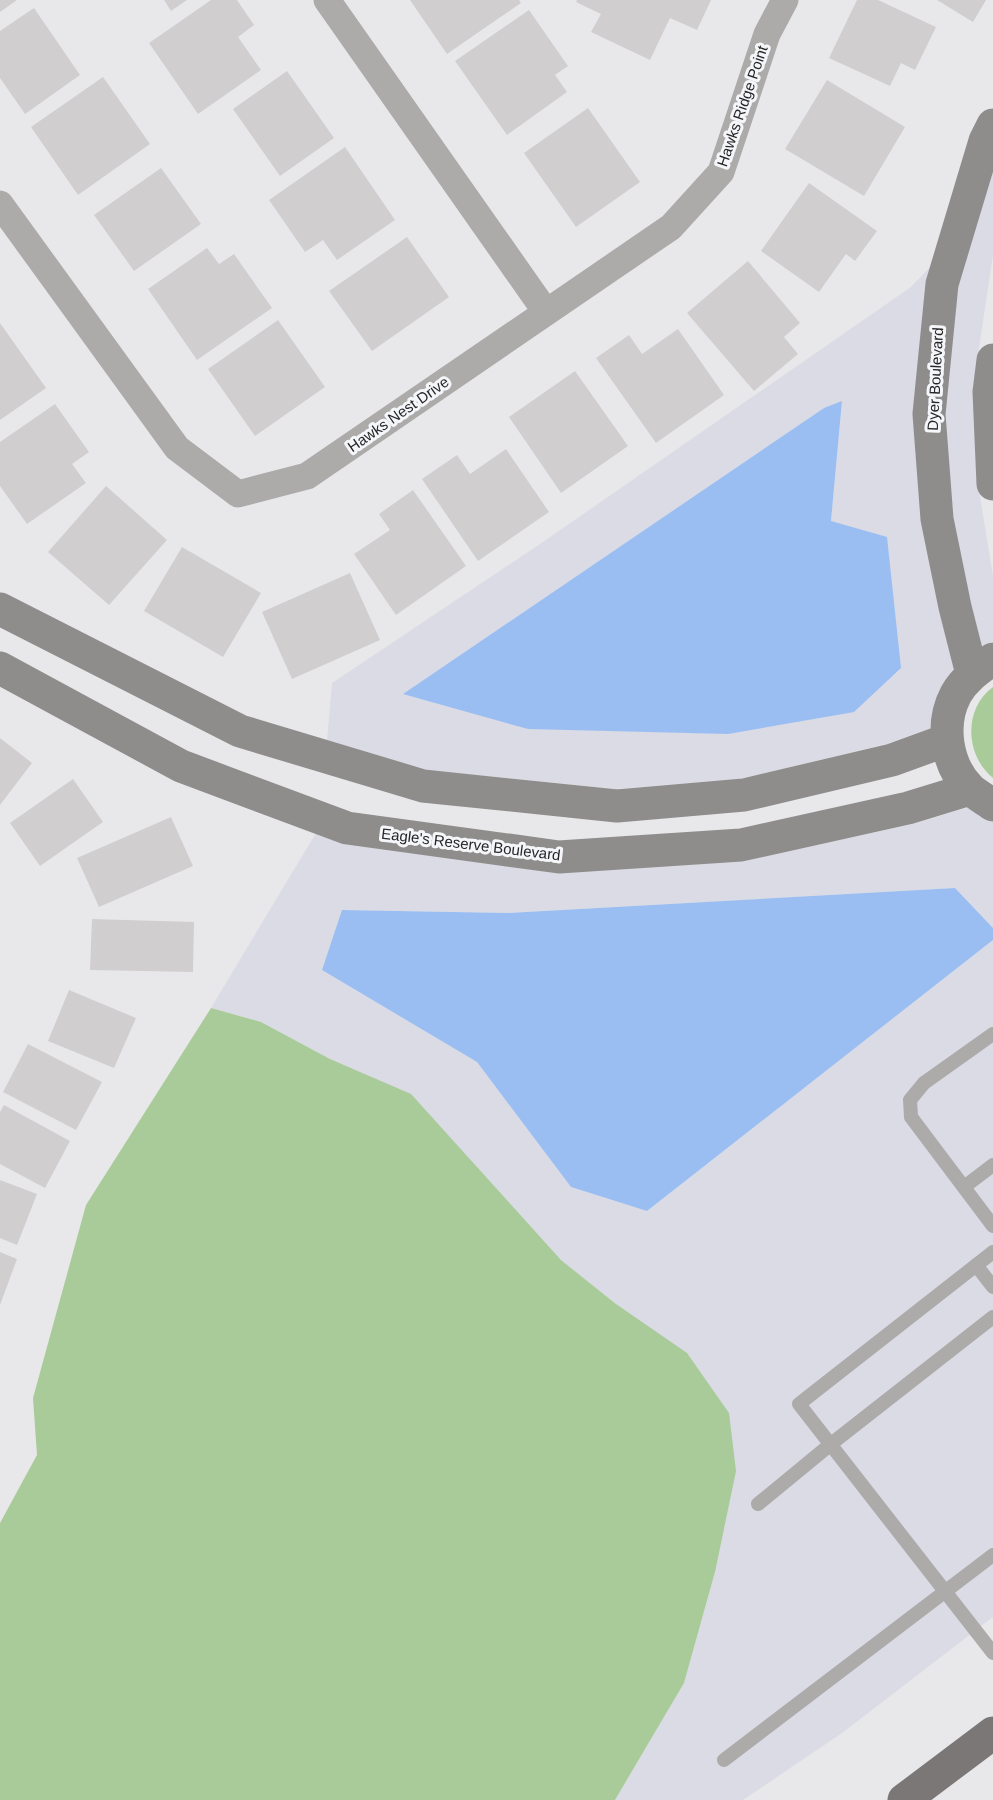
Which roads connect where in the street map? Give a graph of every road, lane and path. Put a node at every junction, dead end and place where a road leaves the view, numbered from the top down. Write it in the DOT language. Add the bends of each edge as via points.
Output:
graph roads {
  1 [pos="327,0"];
  2 [pos="785,0"];
  3 [pos="993,125"];
  4 [pos="1,208"];
  5 [pos="546,312"];
  6 [pos="993,360"];
  7 [pos="993,484"];
  8 [pos="0,609"];
  9 [pos="982,666"];
  10 [pos="0,668"];
  11 [pos="947,740"];
  12 [pos="982,797"];
  13 [pos="993,1034"];
  14 [pos="993,1165"];
  15 [pos="964,1187"];
  16 [pos="993,1226"];
  17 [pos="993,1252"];
  18 [pos="976,1265"];
  19 [pos="993,1287"];
  20 [pos="993,1317"];
  21 [pos="831,1444"];
  22 [pos="758,1504"];
  23 [pos="993,1555"];
  24 [pos="945,1592"];
  25 [pos="993,1653"];
  26 [pos="993,1733"];
  27 [pos="724,1760"];
  28 [pos="904,1800"];
  1 -- 5 [label="street"];
  2 -- 5 [label="street, Hawks Ridge Point" via="767,34 721,172 671,227"];
  3 -- 9 [label="street, Dyer Boulevard" via="942,284 929,414 937,519 955,608"];
  4 -- 5 [label="street, Hawks Nest Drive" via="177,448 238,494 307,476"];
  6 -- 7 [label="street" via="989,392"];
  8 -- 11 [label="street" via="240,731 423,786 617,806 733,796 892,760"];
  9 -- 11 [label="street" via="957,693 948,716"];
  10 -- 12 [label="street, Eagle's Reserve Boulevard" via="181,766 347,828 559,857 741,844 908,808"];
  11 -- 12 [label="street" via="954,767"];
  13 -- 15 [label="lane" via="924,1083 910,1100 911,1117"];
  14 -- 15 [label="lane"];
  15 -- 16 [label="lane"];
  17 -- 18 [label="lane"];
  18 -- 19 [label="lane"];
  18 -- 21 [label="lane" via="799,1404"];
  20 -- 21 [label="lane"];
  21 -- 22 [label="lane"];
  21 -- 24 [label="lane"];
  23 -- 24 [label="lane"];
  24 -- 25 [label="lane"];
  24 -- 27 [label="lane"];
  26 -- 28 [label="main road"];
}
